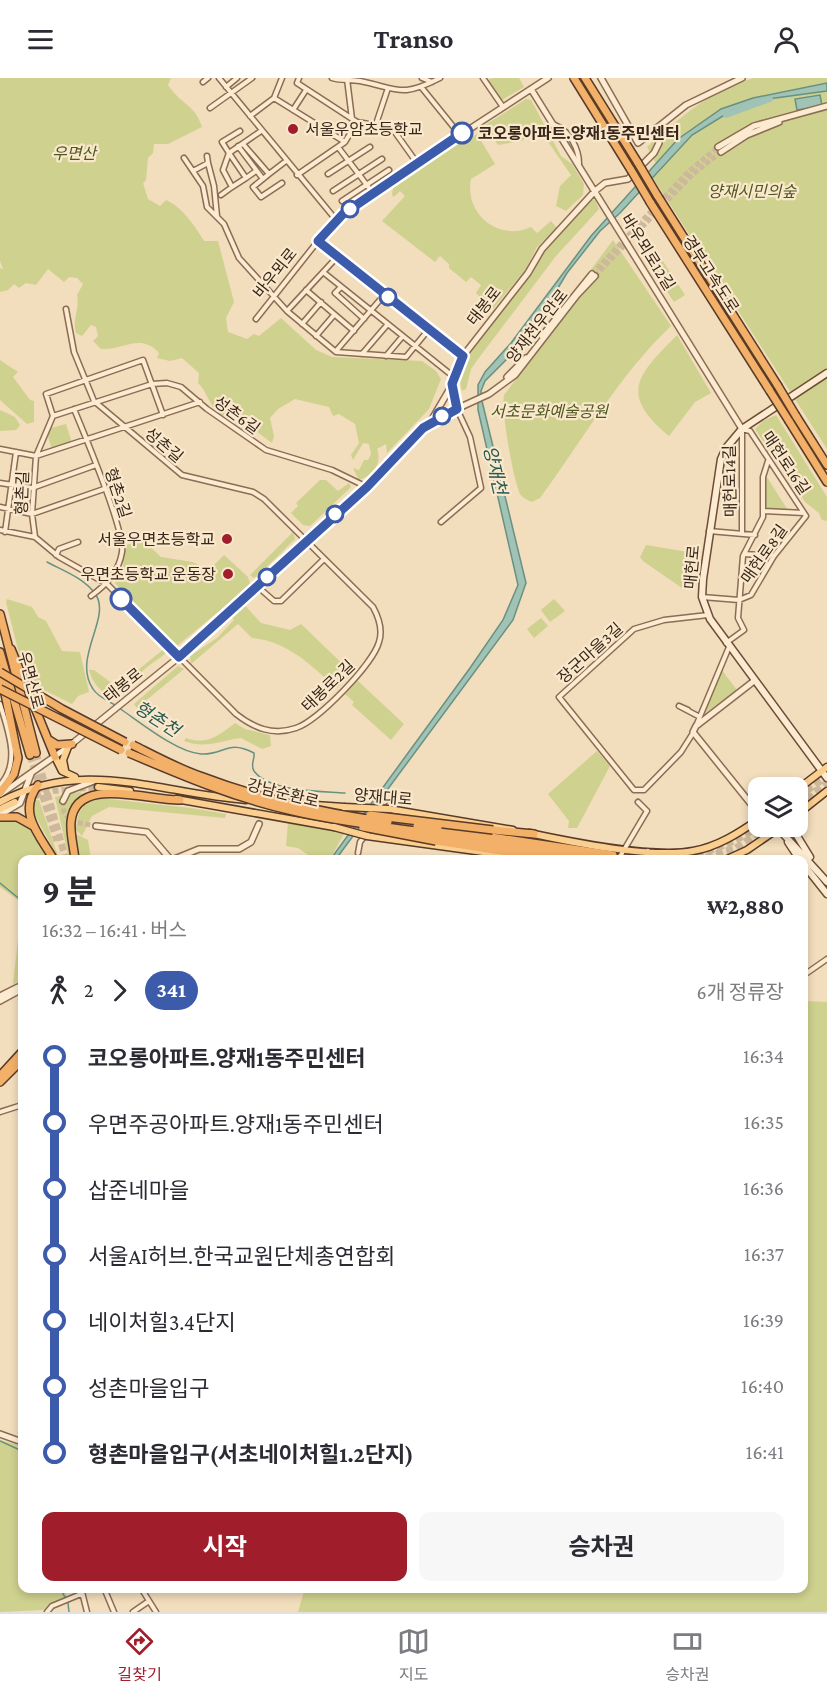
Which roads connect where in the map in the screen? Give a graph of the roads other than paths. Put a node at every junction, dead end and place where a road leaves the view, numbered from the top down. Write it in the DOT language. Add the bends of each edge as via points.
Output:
graph roads {
  1 [pos="208,78"];
  2 [pos="219,78"];
  3 [pos="237,78"];
  4 [pos="252,78"];
  5 [pos="282,78"];
  6 [pos="299,78"];
  7 [pos="332,78"];
  8 [pos="347,78"];
  9 [pos="422,78"];
  10 [pos="440,78"];
  11 [pos="483,78"];
  12 [pos="548,78"];
  13 [pos="574,78"];
  14 [pos="585,78"];
  15 [pos="601,78"];
  16 [pos="742,78"];
  17 [pos="203,82"];
  18 [pos="432,82"];
  19 [pos="226,87"];
  20 [pos="387,88"];
  21 [pos="422,88"];
  22 [pos="306,90"];
  23 [pos="531,90"];
  24 [pos="230,93"];
  25 [pos="274,98"];
  26 [pos="210,108"];
  27 [pos="503,108"];
  28 [pos="827,108"];
  29 [pos="293,110"];
  30 [pos="250,116"];
  31 [pos="352,119"];
  32 [pos="357,122"];
  33 [pos="376,124"];
  34 [pos="656,128"];
  35 [pos="240,131"];
  36 [pos="261,131"];
  37 [pos="460,135"];
  38 [pos="345,142"];
  39 [pos="240,145"];
  40 [pos="338,147"];
  41 [pos="370,147"];
  42 [pos="719,149"];
  43 [pos="228,153"];
  44 [pos="207,156"];
  45 [pos="184,158"];
  46 [pos="382,159"];
  47 [pos="349,160"];
  48 [pos="286,161"];
  49 [pos="208,163"];
  50 [pos="417,163"];
  51 [pos="389,170"];
  52 [pos="193,171"];
  53 [pos="256,171"];
  54 [pos="268,174"];
  55 [pos="328,174"];
  56 [pos="359,174"];
  57 [pos="297,175"];
  58 [pos="246,178"];
  59 [pos="262,179"];
  60 [pos="282,183"];
  61 [pos="366,184"];
  62 [pos="232,187"];
  63 [pos="333,191"];
  64 [pos="595,191"];
  65 [pos="373,193"];
  66 [pos="221,195"];
  67 [pos="342,201"];
  68 [pos="217,217"];
  69 [pos="336,221"];
  70 [pos="318,241"];
  71 [pos="338,256"];
  72 [pos="323,272"];
  73 [pos="593,275"];
  74 [pos="340,286"];
  75 [pos="306,290"];
  76 [pos="385,294"];
  77 [pos="272,296"];
  78 [pos="321,303"];
  79 [pos="66,309"];
  80 [pos="287,311"];
  81 [pos="371,311"];
  82 [pos="334,315"];
  83 [pos="256,319"];
  84 [pos="364,319"];
  85 [pos="302,324"];
  86 [pos="387,325"];
  87 [pos="429,329"];
  88 [pos="354,331"];
  89 [pos="316,336"];
  90 [pos="402,337"];
  91 [pos="416,347"];
  92 [pos="336,352"];
  93 [pos="361,354"];
  94 [pos="386,356"];
  95 [pos="463,356"];
  96 [pos="827,373"];
  97 [pos="454,377"];
  98 [pos="85,380"];
  99 [pos="152,384"];
  100 [pos="452,384"];
  101 [pos="94,401"];
  102 [pos="201,402"];
  103 [pos="74,409"];
  104 [pos="457,409"];
  105 [pos="163,415"];
  106 [pos="53,416"];
  107 [pos="430,422"];
  108 [pos="125,428"];
  109 [pos="742,429"];
  110 [pos="88,441"];
  111 [pos="0,449"];
  112 [pos="16,452"];
  113 [pos="36,456"];
  114 [pos="769,460"];
  115 [pos="96,465"];
  116 [pos="827,465"];
  117 [pos="827,482"];
  118 [pos="0,483"];
  119 [pos="12,485"];
  120 [pos="367,487"];
  121 [pos="32,488"];
  122 [pos="104,489"];
  123 [pos="0,507"];
  124 [pos="8,509"];
  125 [pos="764,512"];
  126 [pos="32,514"];
  127 [pos="805,514"];
  128 [pos="441,522"];
  129 [pos="2,531"];
  130 [pos="709,531"];
  131 [pos="742,534"];
  132 [pos="755,535"];
  133 [pos="35,537"];
  134 [pos="307,541"];
  135 [pos="78,542"];
  136 [pos="744,554"];
  137 [pos="56,555"];
  138 [pos="774,556"];
  139 [pos="324,559"];
  140 [pos="106,584"];
  141 [pos="257,586"];
  142 [pos="91,596"];
  143 [pos="702,597"];
  144 [pos="739,600"];
  145 [pos="240,601"];
  146 [pos="227,613"];
  147 [pos="0,614"];
  148 [pos="708,615"];
  149 [pos="7,642"];
  150 [pos="728,645"];
  151 [pos="0,652"];
  152 [pos="179,657"];
  153 [pos="0,670"];
  154 [pos="754,681"];
  155 [pos="0,689"];
  156 [pos="0,704"];
  157 [pos="679,706"];
  158 [pos="699,716"];
  159 [pos="695,729"];
  160 [pos="48,739"];
  161 [pos="70,746"];
  162 [pos="127,747"];
  163 [pos="54,757"];
  164 [pos="824,769"];
  165 [pos="32,772"];
  166 [pos="69,776"];
  167 [pos="827,778"];
  168 [pos="81,779"];
  169 [pos="808,781"];
  170 [pos="98,784"];
  171 [pos="0,785"];
  172 [pos="39,785"];
  173 [pos="24,789"];
  174 [pos="827,791"];
  175 [pos="0,794"];
  176 [pos="401,794"];
  177 [pos="748,799"];
  178 [pos="180,800"];
  179 [pos="63,801"];
  180 [pos="0,802"];
  181 [pos="15,802"];
  182 [pos="638,802"];
  183 [pos="808,806"];
  184 [pos="0,809"];
  185 [pos="248,812"];
  186 [pos="389,812"];
  187 [pos="329,815"];
  188 [pos="0,816"];
  189 [pos="282,818"];
  190 [pos="259,824"];
  191 [pos="96,826"];
  192 [pos="748,826"];
  193 [pos="37,829"];
  194 [pos="437,834"];
  195 [pos="534,834"];
  196 [pos="765,837"];
  197 [pos="785,837"];
  198 [pos="788,837"];
  199 [pos="798,837"];
  200 [pos="557,846"];
  201 [pos="622,849"];
  202 [pos="358,852"];
  203 [pos="648,852"];
  204 [pos="51,855"];
  205 [pos="74,855"];
  206 [pos="168,855"];
  207 [pos="184,855"];
  208 [pos="544,855"];
  209 [pos="604,855"];
  210 [pos="617,855"];
  211 [pos="646,855"];
  212 [pos="736,855"];
  213 [pos="797,855"];
  214 [pos="804,855"];
  215 [pos="808,859"];
  216 [pos="816,868"];
  217 [pos="808,870"];
  218 [pos="827,882"];
  219 [pos="827,894"];
  220 [pos="827,958"];
  221 [pos="808,972"];
  222 [pos="18,989"];
  223 [pos="18,990"];
  224 [pos="0,996"];
  225 [pos="0,1001"];
  226 [pos="18,1056"];
  227 [pos="18,1064"];
  228 [pos="0,1076"];
  229 [pos="0,1082"];
  230 [pos="18,1106"];
  231 [pos="0,1112"];
  232 [pos="0,1434"];
  233 [pos="18,1441"];
  234 [pos="79,1593"];
  235 [pos="82,1593"];
  236 [pos="106,1593"];
  237 [pos="144,1593"];
  238 [pos="149,1601"];
  239 [pos="47,1612"];
  240 [pos="87,1612"];
  241 [pos="114,1612"];
  242 [pos="133,1612"];
  243 [pos="156,1612"];
  1 -- 17 [label="street"];
  2 -- 19 [label="street"];
  3 -- 19 [label="street"];
  4 -- 24 [label="street"];
  5 -- 25 [label="street"];
  6 -- 22 [label="street" via="297,83"];
  7 -- 8 [label="street"];
  8 -- 20 [label="street"];
  8 -- 31 [label="street"];
  9 -- 18 [label="street"];
  10 -- 18 [label="street"];
  11 -- 27 [label="street"];
  12 -- 23 [label="street, 바우뫼로"];
  13 -- 117 [label="highway, 경부고속도로, bridge"];
  14 -- 116 [label="highway, 경부고속도로, bridge"];
  15 -- 34 [label="street" via="638,143"];
  16 -- 34 [label="street" via="686,105"];
  18 -- 21 [label="street"];
  19 -- 24 [label="street"];
  20 -- 21 [label="street"];
  20 -- 33 [label="street"];
  21 -- 37 [label="street"];
  22 -- 29 [label="street"];
  22 -- 31 [label="street"];
  23 -- 27 [label="street, 바우뫼로"];
  23 -- 64 [label="street, 바우뫼로12길"];
  24 -- 26 [label="street"];
  24 -- 30 [label="street"];
  25 -- 29 [label="street"];
  25 -- 30 [label="street"];
  27 -- 37 [label="street, 바우뫼로"];
  28 -- 42 [label="street" via="794,116"];
  29 -- 38 [label="street"];
  30 -- 36 [label="street"];
  31 -- 32 [label="street"];
  32 -- 33 [label="street"];
  32 -- 38 [label="street"];
  33 -- 50 [label="street" via="392,128"];
  34 -- 64 [label="street" via="658,144 651,156 628,179 605,183"];
  35 -- 43 [label="street" via="222,142"];
  36 -- 39 [label="street"];
  36 -- 48 [label="street"];
  37 -- 50 [label="street, 바우뫼로"];
  38 -- 40 [label="street"];
  39 -- 43 [label="street"];
  39 -- 53 [label="street"];
  39 -- 54 [label="street"];
  40 -- 47 [label="street"];
  40 -- 57 [label="street"];
  41 -- 47 [label="street"];
  43 -- 58 [label="street"];
  43 -- 62 [label="street" via="223,170"];
  44 -- 49 [label="street"];
  45 -- 52 [label="street"];
  46 -- 56 [label="street"];
  47 -- 55 [label="street"];
  47 -- 56 [label="street"];
  48 -- 54 [label="street"];
  48 -- 57 [label="street"];
  49 -- 52 [label="street"];
  49 -- 68 [label="street"];
  50 -- 65 [label="street, 바우뫼로"];
  51 -- 61 [label="street"];
  52 -- 68 [label="street" via="203,186 207,207"];
  53 -- 58 [label="street"];
  53 -- 59 [label="street"];
  54 -- 59 [label="street"];
  56 -- 61 [label="street"];
  56 -- 63 [label="street"];
  57 -- 69 [label="street"];
  58 -- 62 [label="street"];
  59 -- 60 [label="street" via="253,187 261,197"];
  61 -- 65 [label="street"];
  61 -- 67 [label="street"];
  62 -- 66 [label="street"];
  64 -- 95 [label="street, 태봉로" via="542,249"];
  64 -- 109 [label="street, 바우뫼로12길"];
  65 -- 69 [label="street, 바우뫼로"];
  68 -- 77 [label="street" via="239,258"];
  69 -- 70 [label="street, 바우뫼로"];
  70 -- 71 [label="street"];
  70 -- 77 [label="street, 바우뫼로"];
  71 -- 72 [label="street"];
  71 -- 76 [label="street"];
  72 -- 74 [label="street"];
  72 -- 75 [label="street"];
  73 -- 104 [label="street, 양재천우안로" via="504,385"];
  74 -- 81 [label="street"];
  74 -- 84 [label="street" via="335,293"];
  75 -- 78 [label="street"];
  75 -- 80 [label="street"];
  76 -- 81 [label="street"];
  76 -- 87 [label="street"];
  77 -- 80 [label="street"];
  77 -- 83 [label="street, 바우뫼로"];
  78 -- 82 [label="street"];
  78 -- 85 [label="street"];
  79 -- 98 [label="street, 성촌길" via="74,352"];
  80 -- 85 [label="street"];
  81 -- 84 [label="street"];
  81 -- 86 [label="street"];
  82 -- 88 [label="street"];
  82 -- 89 [label="street"];
  84 -- 88 [label="street"];
  85 -- 89 [label="street"];
  86 -- 90 [label="street"];
  86 -- 93 [label="street"];
  87 -- 91 [label="street"];
  87 -- 95 [label="street"];
  88 -- 92 [label="street"];
  89 -- 92 [label="street"];
  90 -- 91 [label="street"];
  90 -- 94 [label="street"];
  91 -- 94 [label="street" via="406,357"];
  91 -- 97 [label="street"];
  92 -- 93 [label="street"];
  93 -- 94 [label="street"];
  95 -- 97 [label="street, 태봉로"];
  96 -- 109 [label="main road, 매헌로"];
  97 -- 100 [label="street, 태봉로"];
  98 -- 99 [label="street" via="143,360"];
  98 -- 101 [label="street, 성촌길"];
  98 -- 106 [label="street" via="45,394"];
  99 -- 101 [label="street, 성촌6길"];
  99 -- 102 [label="street, 성촌6길" via="167,382 181,387"];
  99 -- 105 [label="street"];
  100 -- 104 [label="street, 태봉로"];
  100 -- 107 [label="street"];
  101 -- 103 [label="street"];
  101 -- 108 [label="street, 성촌길"];
  102 -- 105 [label="street"];
  102 -- 120 [label="street, 성촌6길" via="266,450 332,470"];
  103 -- 106 [label="street"];
  103 -- 110 [label="street, 형촌2길"];
  104 -- 107 [label="street"];
  104 -- 128 [label="street" via="470,437 481,488"];
  105 -- 108 [label="street"];
  106 -- 113 [label="street, 형촌길"];
  107 -- 120 [label="street"];
  108 -- 110 [label="street"];
  108 -- 134 [label="street, 성촌길" via="182,475 253,492"];
  109 -- 114 [label="street, 매헌로16길" via="750,431"];
  109 -- 130 [label="main road, 매헌로" via="732,438 721,459"];
  109 -- 131 [label="street, 매헌로14길"];
  110 -- 113 [label="street"];
  110 -- 115 [label="street, 형촌2길"];
  111 -- 112 [label="street"];
  112 -- 113 [label="street"];
  112 -- 119 [label="street"];
  113 -- 121 [label="street, 형촌길"];
  114 -- 125 [label="street" via="763,477"];
  114 -- 127 [label="street, 매헌로16길"];
  115 -- 121 [label="street"];
  115 -- 122 [label="street, 형촌2길"];
  118 -- 119 [label="street"];
  119 -- 121 [label="street"];
  119 -- 124 [label="street"];
  120 -- 134 [label="street"];
  121 -- 126 [label="street, 형촌길"];
  122 -- 126 [label="street"];
  122 -- 140 [label="street, 형촌2길" via="122,551 116,572"];
  123 -- 124 [label="street"];
  124 -- 126 [label="street"];
  124 -- 129 [label="street"];
  125 -- 127 [label="street"];
  125 -- 132 [label="street"];
  126 -- 133 [label="street, 형촌길"];
  127 -- 138 [label="street, 매헌로8길"];
  129 -- 133 [label="street"];
  130 -- 131 [label="street"];
  130 -- 143 [label="main road, 매헌로"];
  131 -- 132 [label="street"];
  132 -- 136 [label="street"];
  133 -- 137 [label="street, 형촌길"];
  134 -- 139 [label="street, 태봉로2길"];
  134 -- 141 [label="street"];
  135 -- 137 [label="street" via="59,549"];
  136 -- 138 [label="street"];
  136 -- 144 [label="street"];
  137 -- 140 [label="street, 형촌길"];
  138 -- 144 [label="street, 매헌로8길" via="751,595"];
  139 -- 141 [label="street" via="281,601 270,599"];
  139 -- 152 [label="street, 태봉로2길" via="373,607 378,615 380,640 369,662 308,722 297,728 273,731 254,726 236,714"];
  140 -- 142 [label="street"];
  140 -- 152 [label="street, 형촌길"];
  141 -- 145 [label="street"];
  143 -- 144 [label="street, 매헌로8길"];
  143 -- 148 [label="main road, 매헌로"];
  144 -- 150 [label="street" via="738,618 744,630"];
  146 -- 152 [label="street, 태봉로"];
  147 -- 149 [label="highway, 우면산로"];
  148 -- 150 [label="main road, 매헌로"];
  148 -- 159 [label="street, 장군마을3길" via="664,620 634,629 559,697 634,790 644,790 681,752"];
  149 -- 151 [label="highway, 우면산로" via="33,754"];
  149 -- 160 [label="highway"];
  150 -- 154 [label="main road, 매헌로"];
  150 -- 158 [label="street"];
  152 -- 161 [label="street, 태봉로"];
  153 -- 162 [label="highway, 강남순환로, bridge"];
  153 -- 175 [label="highway" via="18,758 14,774"];
  154 -- 159 [label="street"];
  154 -- 164 [label="main road, 매헌로"];
  155 -- 162 [label="highway, 강남순환로, bridge"];
  156 -- 171 [label="street" via="13,754 11,768"];
  157 -- 158 [label="street"];
  158 -- 159 [label="street"];
  159 -- 177 [label="street"];
  160 -- 161 [label="highway"];
  160 -- 163 [label="highway"];
  161 -- 163 [label="street, 태봉로"];
  161 -- 166 [label="main road" via="63,763"];
  162 -- 187 [label="highway, 강남순환로, bridge" via="237,796"];
  163 -- 165 [label="street, 태봉로"];
  163 -- 166 [label="main road"];
  164 -- 167 [label="main road, 매헌로"];
  164 -- 169 [label="main road"];
  165 -- 173 [label="street"];
  165 -- 175 [label="street, 태봉로"];
  166 -- 168 [label="main road"];
  168 -- 170 [label="main road, 양재대로"];
  168 -- 172 [label="main road, 양재대로"];
  170 -- 178 [label="main road, 양재대로"];
  170 -- 179 [label="street" via="73,788"];
  170 -- 186 [label="main road, 양재대로, bridge"];
  172 -- 173 [label="main road, 양재대로"];
  172 -- 193 [label="highway" via="28,805"];
  173 -- 180 [label="main road, 양재대로"];
  173 -- 188 [label="street" via="17,806"];
  174 -- 183 [label="main road"];
  176 -- 202 [label="street" via="360,842"];
  178 -- 185 [label="main road, 양재대로"];
  178 -- 205 [label="highway" via="160,801 112,793 89,795 72,814"];
  181 -- 184 [label="main road"];
  182 -- 201 [label="street" via="647,811"];
  185 -- 189 [label="main road, 양재대로"];
  185 -- 190 [label="street"];
  186 -- 195 [label="main road, 양재대로" via="495,825"];
  186 -- 200 [label="main road"];
  187 -- 194 [label="highway, bridge"];
  187 -- 194 [label="highway, 강남순환로, bridge"];
  187 -- 195 [label="highway, bridge" via="419,819"];
  188 -- 193 [label="highway" via="17,817"];
  189 -- 190 [label="street" via="267,818"];
  189 -- 208 [label="main road, 양재대로, bridge" via="369,836 489,853"];
  190 -- 207 [label="street" via="251,842 239,849 199,849"];
  191 -- 206 [label="street" via="147,832"];
  192 -- 203 [label="main road, 양재대로" via="696,851"];
  193 -- 204 [label="highway"];
  194 -- 200 [label="highway"];
  194 -- 208 [label="highway"];
  195 -- 201 [label="main road, 양재대로"];
  196 -- 212 [label="main road"];
  197 -- 213 [label="main road"];
  198 -- 214 [label="main road"];
  199 -- 216 [label="main road"];
  200 -- 209 [label="highway"];
  201 -- 203 [label="main road, 양재대로"];
  201 -- 210 [label="street"];
  203 -- 211 [label="main road"];
  215 -- 216 [label="main road"];
  216 -- 218 [label="main road"];
  217 -- 219 [label="main road"];
  220 -- 221 [label="street"];
  222 -- 224 [label="street"];
  223 -- 225 [label="street"];
  226 -- 228 [label="highway"];
  227 -- 229 [label="highway"];
  230 -- 231 [label="street"];
  232 -- 233 [label="street"];
  234 -- 239 [label="street"];
  235 -- 240 [label="street"];
  236 -- 241 [label="street"];
  237 -- 238 [label="street"];
  238 -- 242 [label="street"];
  238 -- 243 [label="street"];
}
